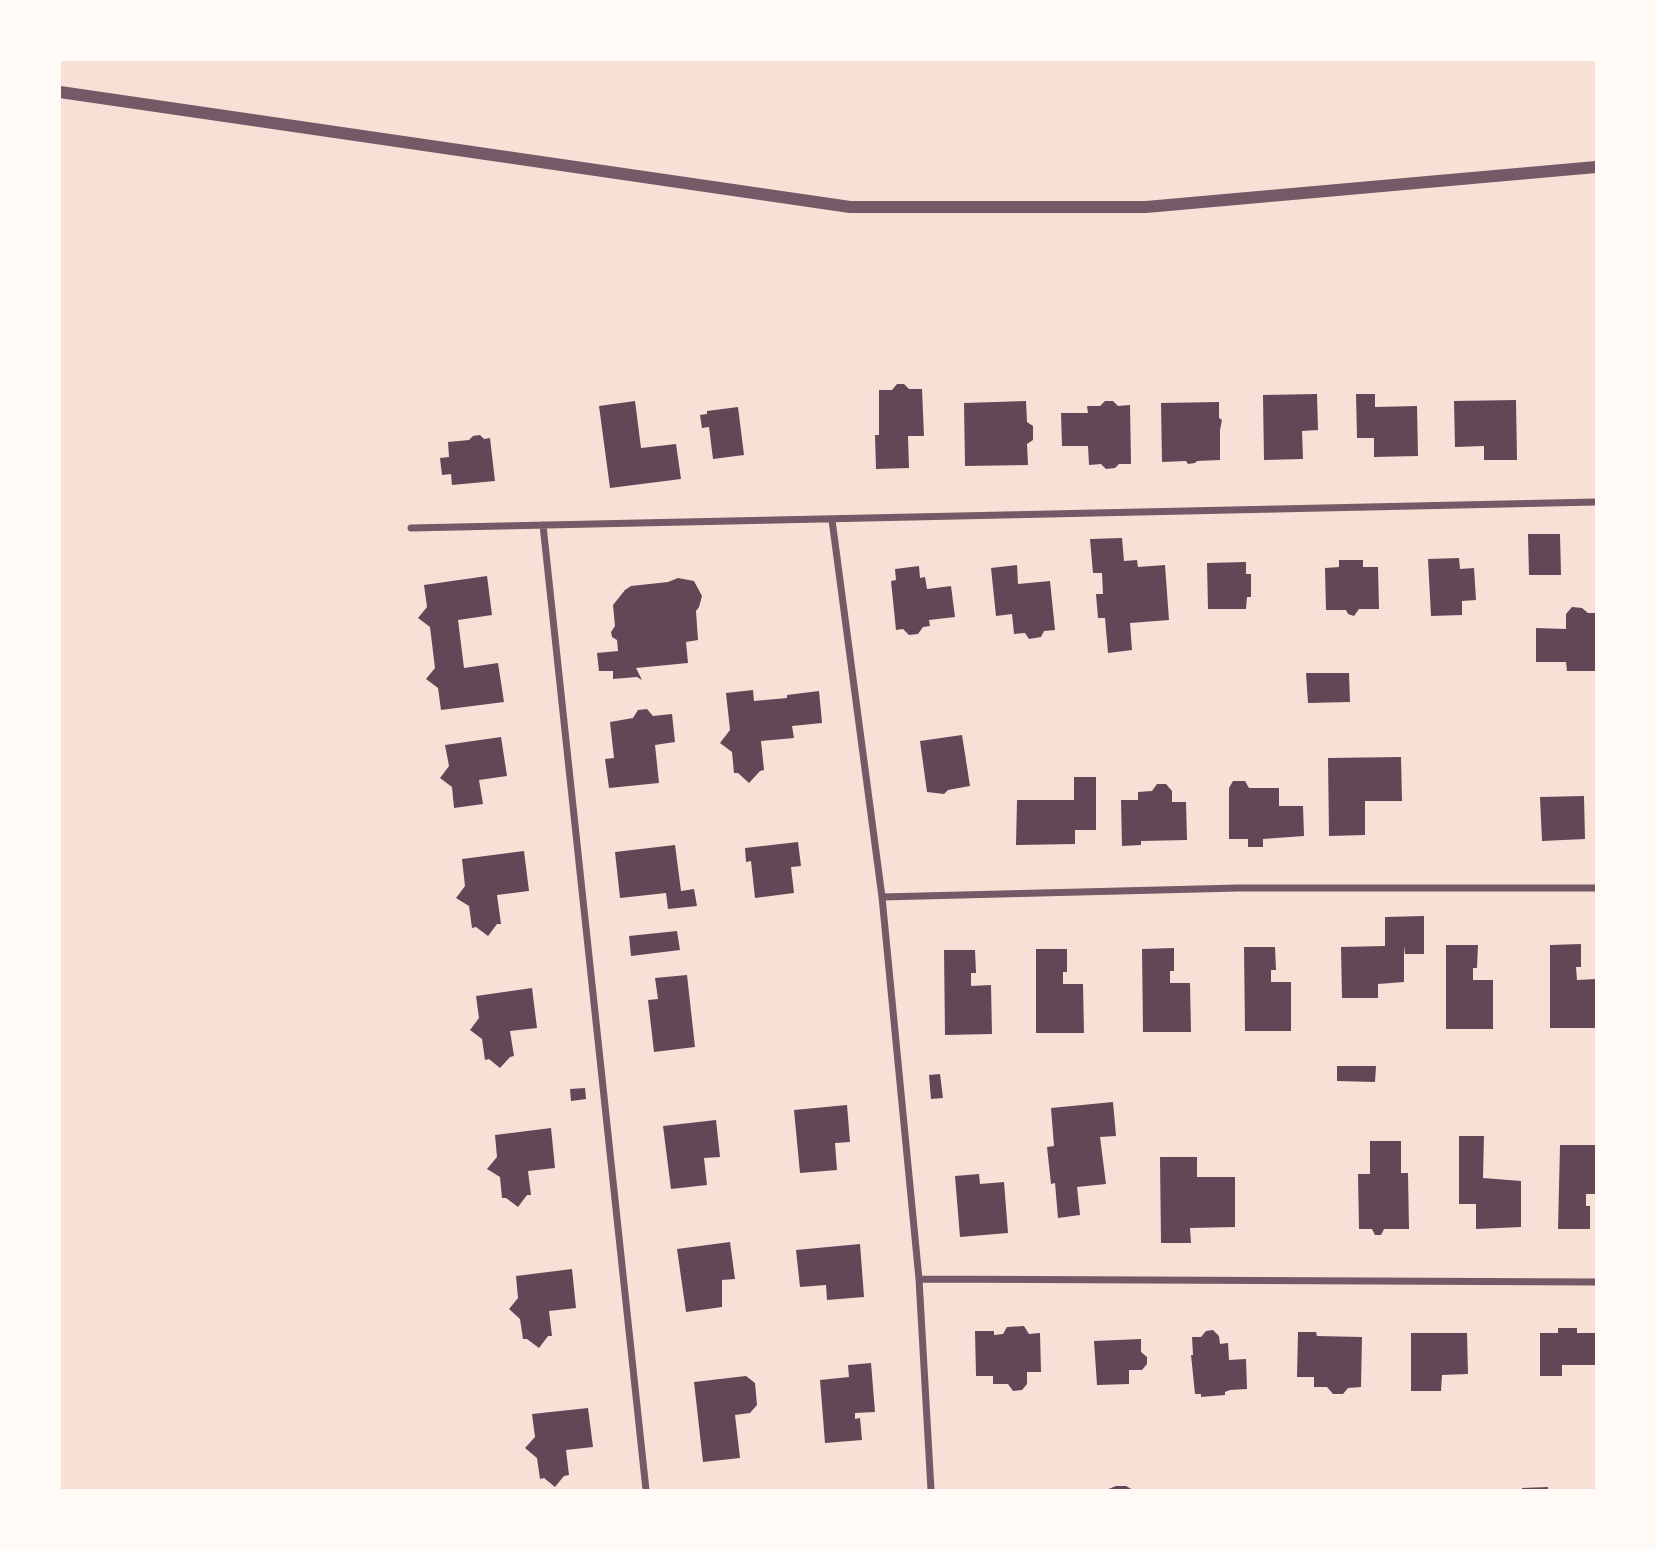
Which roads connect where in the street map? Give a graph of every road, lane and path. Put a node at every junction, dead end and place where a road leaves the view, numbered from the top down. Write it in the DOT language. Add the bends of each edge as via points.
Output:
graph roads {
  1 [pos="60,92"];
  2 [pos="1597,167"];
  3 [pos="1597,502"];
  4 [pos="832,520"];
  5 [pos="542,525"];
  6 [pos="411,528"];
  7 [pos="1597,888"];
  8 [pos="882,897"];
  9 [pos="919,1279"];
  10 [pos="1597,1282"];
  11 [pos="646,1490"];
  12 [pos="931,1490"];
  1 -- 2 [label="street" via="850,207 1146,207"];
  3 -- 4 [label="street"];
  4 -- 5 [label="street"];
  4 -- 8 [label="street"];
  5 -- 6 [label="street"];
  5 -- 11 [label="street"];
  7 -- 8 [label="street" via="1238,888"];
  8 -- 9 [label="street"];
  9 -- 10 [label="street"];
  9 -- 12 [label="street"];
}
